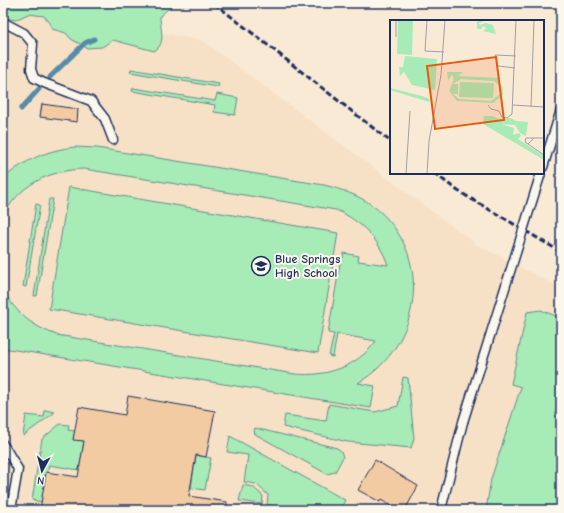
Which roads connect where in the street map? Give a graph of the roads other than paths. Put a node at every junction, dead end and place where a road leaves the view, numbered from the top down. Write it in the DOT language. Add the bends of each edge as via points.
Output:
graph roads {
  1 [pos="3,22"];
  2 [pos="561,110"];
  3 [pos="113,140"];
  4 [pos="544,165"];
  5 [pos="541,174"];
  6 [pos="3,444"];
  7 [pos="11,510"];
  8 [pos="441,510"];
  1 -- 3 [label="lane" via="24,33 33,44 30,69 34,78 91,101 105,119"];
  2 -- 4 [label="lane"];
  5 -- 8 [label="lane, bridge" via="463,422"];
  6 -- 7 [label="lane" via="18,470"];
}
